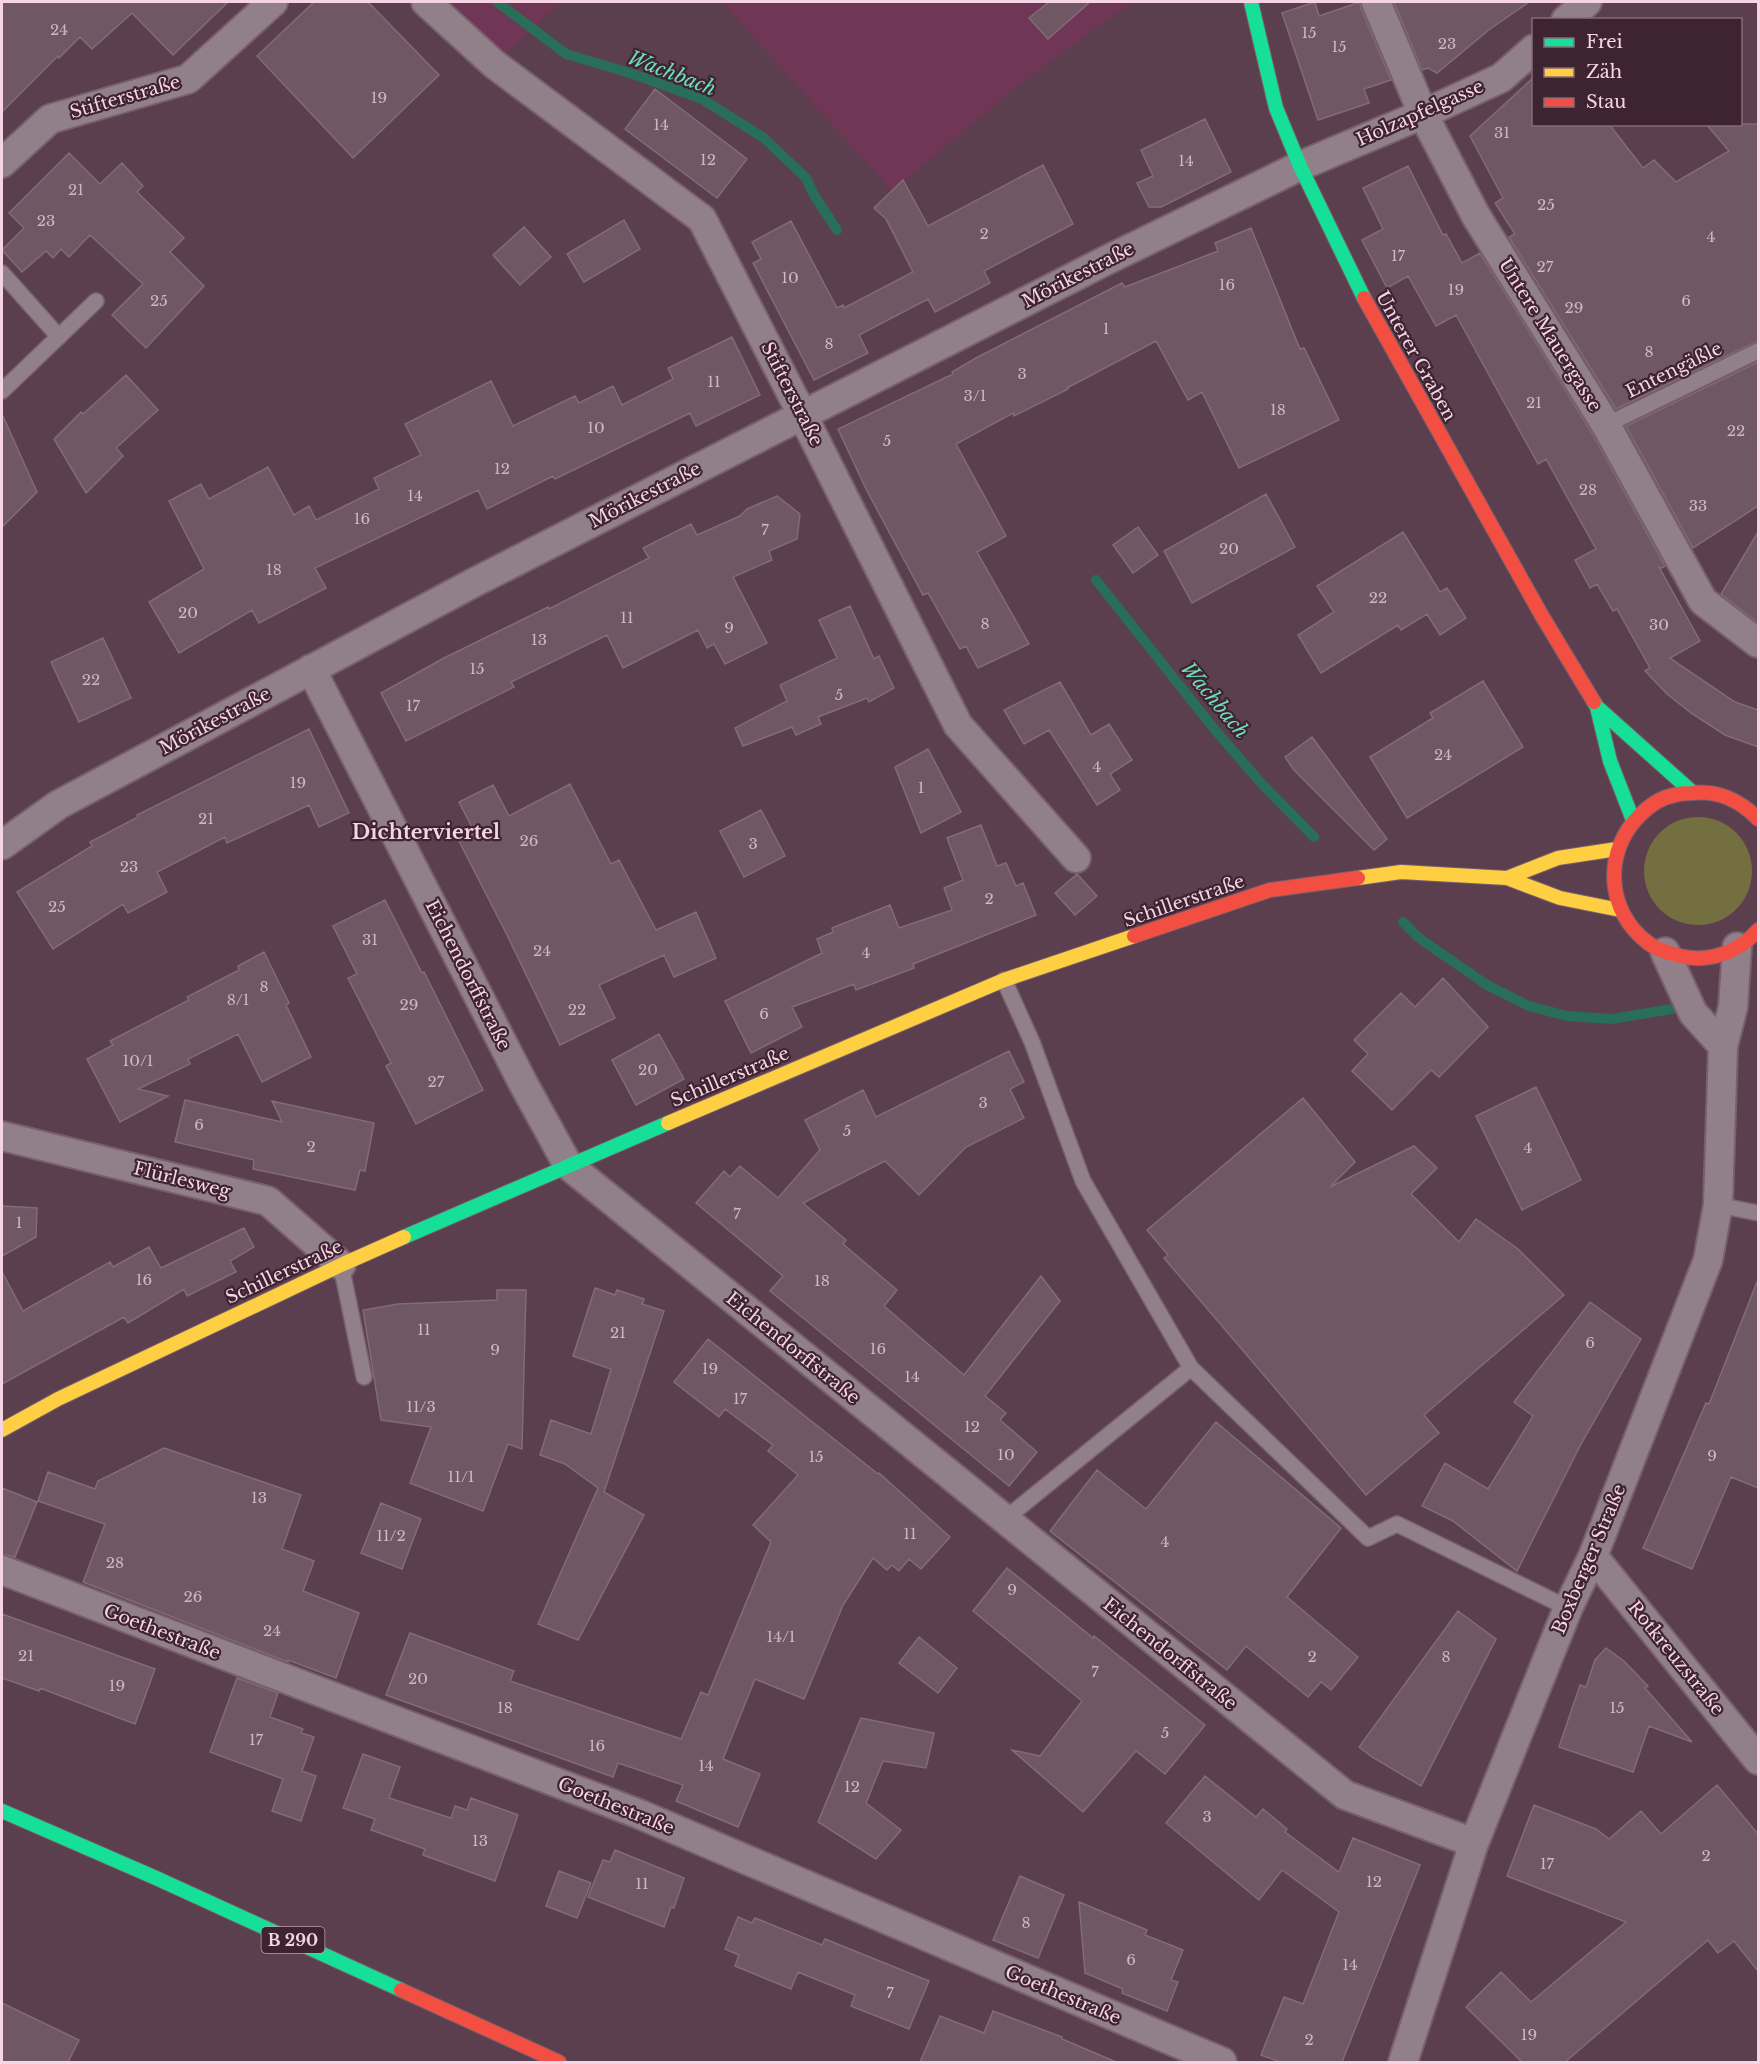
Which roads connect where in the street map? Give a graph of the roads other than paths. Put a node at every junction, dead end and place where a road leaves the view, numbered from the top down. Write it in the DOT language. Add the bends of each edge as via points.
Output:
graph roads {
  1 [pos="273,2"];
  2 [pos="426,2"];
  3 [pos="1251,2"];
  4 [pos="1376,2"];
  5 [pos="1587,2"];
  6 [pos="1568,18"];
  7 [pos="1532,50"];
  8 [pos="1423,114"];
  9 [pos="2,163"];
  10 [pos="1300,166"];
  11 [pos="2,273"];
  12 [pos="96,301"];
  13 [pos="59,337"];
  14 [pos="1758,351"];
  15 [pos="2,391"];
  16 [pos="802,414"];
  17 [pos="1606,425"];
  18 [pos="1758,643"];
  19 [pos="311,669"];
  20 [pos="1597,707"];
  21 [pos="1691,791"];
  22 [pos="1758,816"];
  23 [pos="1633,820"];
  24 [pos="2,845"];
  25 [pos="1617,849"];
  26 [pos="1076,858"];
  27 [pos="1507,878"];
  28 [pos="1620,910"];
  29 [pos="1748,939"];
  30 [pos="1665,952"];
  31 [pos="1004,980"];
  32 [pos="1723,1046"];
  33 [pos="2,1136"];
  34 [pos="568,1165"];
  35 [pos="1718,1205"];
  36 [pos="1758,1213"];
  37 [pos="340,1265"];
  38 [pos="1191,1368"];
  39 [pos="364,1377"];
  40 [pos="2,1431"];
  41 [pos="1005,1519"];
  42 [pos="1593,1556"];
  43 [pos="2,1570"];
  44 [pos="1568,1608"];
  45 [pos="1758,1760"];
  46 [pos="2,1811"];
  47 [pos="1474,1843"];
  48 [pos="559,2062"];
  49 [pos="1222,2062"];
  50 [pos="1402,2062"];
  1 -- 9 [label="street, Stifterstraße" via="188,79 50,119"];
  2 -- 16 [label="street, Stifterstraße" via="494,64 702,219"];
  3 -- 10 [label="street, Unterer Graben" via="1276,108"];
  4 -- 8 [label="street, Untere Mauergasse"];
  5 -- 6 [label="street"];
  7 -- 8 [label="street, Holzapfelgasse" via="1501,78"];
  8 -- 10 [label="street, Holzapfelgasse"];
  8 -- 17 [label="street, Untere Mauergasse" via="1476,216"];
  10 -- 16 [label="street, Mörikestraße"];
  10 -- 20 [label="street, Unterer Graben" via="1382,334"];
  11 -- 13 [label="lane"];
  12 -- 13 [label="lane"];
  13 -- 15 [label="lane"];
  14 -- 17 [label="lane, Entengäßle"];
  16 -- 19 [label="street, Mörikestraße"];
  16 -- 26 [label="street, Stifterstraße" via="958,725"];
  17 -- 18 [label="street, Untere Mauergasse" via="1703,601"];
  19 -- 24 [label="street, Mörikestraße" via="58,805"];
  19 -- 34 [label="street, Eichendorffstraße"];
  20 -- 21 [label="street, Unterer Graben"];
  20 -- 23 [label="street, Unterer Graben" via="1610,761"];
  21 -- 22 [label="street" via="1715,793"];
  21 -- 23 [label="street" via="1669,796"];
  23 -- 25 [label="street"];
  25 -- 27 [label="street, Schillerstraße" via="1558,858"];
  25 -- 28 [label="street" via="1612,869"];
  27 -- 28 [label="street, Schillerstraße" via="1560,898"];
  27 -- 31 [label="street, Schillerstraße" via="1401,872 1270,890"];
  28 -- 30 [label="street" via="1646,942"];
  29 -- 30 [label="street" via="1714,956 1689,958"];
  29 -- 32 [label="street, Boxberger Straße"];
  30 -- 32 [label="street" via="1693,1013"];
  31 -- 34 [label="street, Schillerstraße"];
  31 -- 38 [label="lane" via="1032,1042 1083,1180"];
  32 -- 35 [label="street, Boxberger Straße"];
  33 -- 37 [label="street, Flürlesweg" via="268,1201"];
  34 -- 37 [label="street, Schillerstraße"];
  34 -- 41 [label="street, Eichendorffstraße"];
  35 -- 36 [label="lane"];
  35 -- 42 [label="street, Boxberger Straße" via="1708,1260"];
  37 -- 39 [label="lane"];
  37 -- 40 [label="street, Schillerstraße" via="58,1399"];
  38 -- 41 [label="lane"];
  38 -- 44 [label="lane" via="1368,1538 1396,1524"];
  41 -- 47 [label="street, Eichendorffstraße" via="1345,1795"];
  42 -- 44 [label="street, Boxberger Straße"];
  42 -- 45 [label="street, Rotkreuzstraße"];
  43 -- 49 [label="street, Goethestraße" via="639,1814"];
  44 -- 47 [label="street, Boxberger Straße"];
  46 -- 48 [label="street, B 290"];
  47 -- 50 [label="street, Boxberger Straße"];
}
